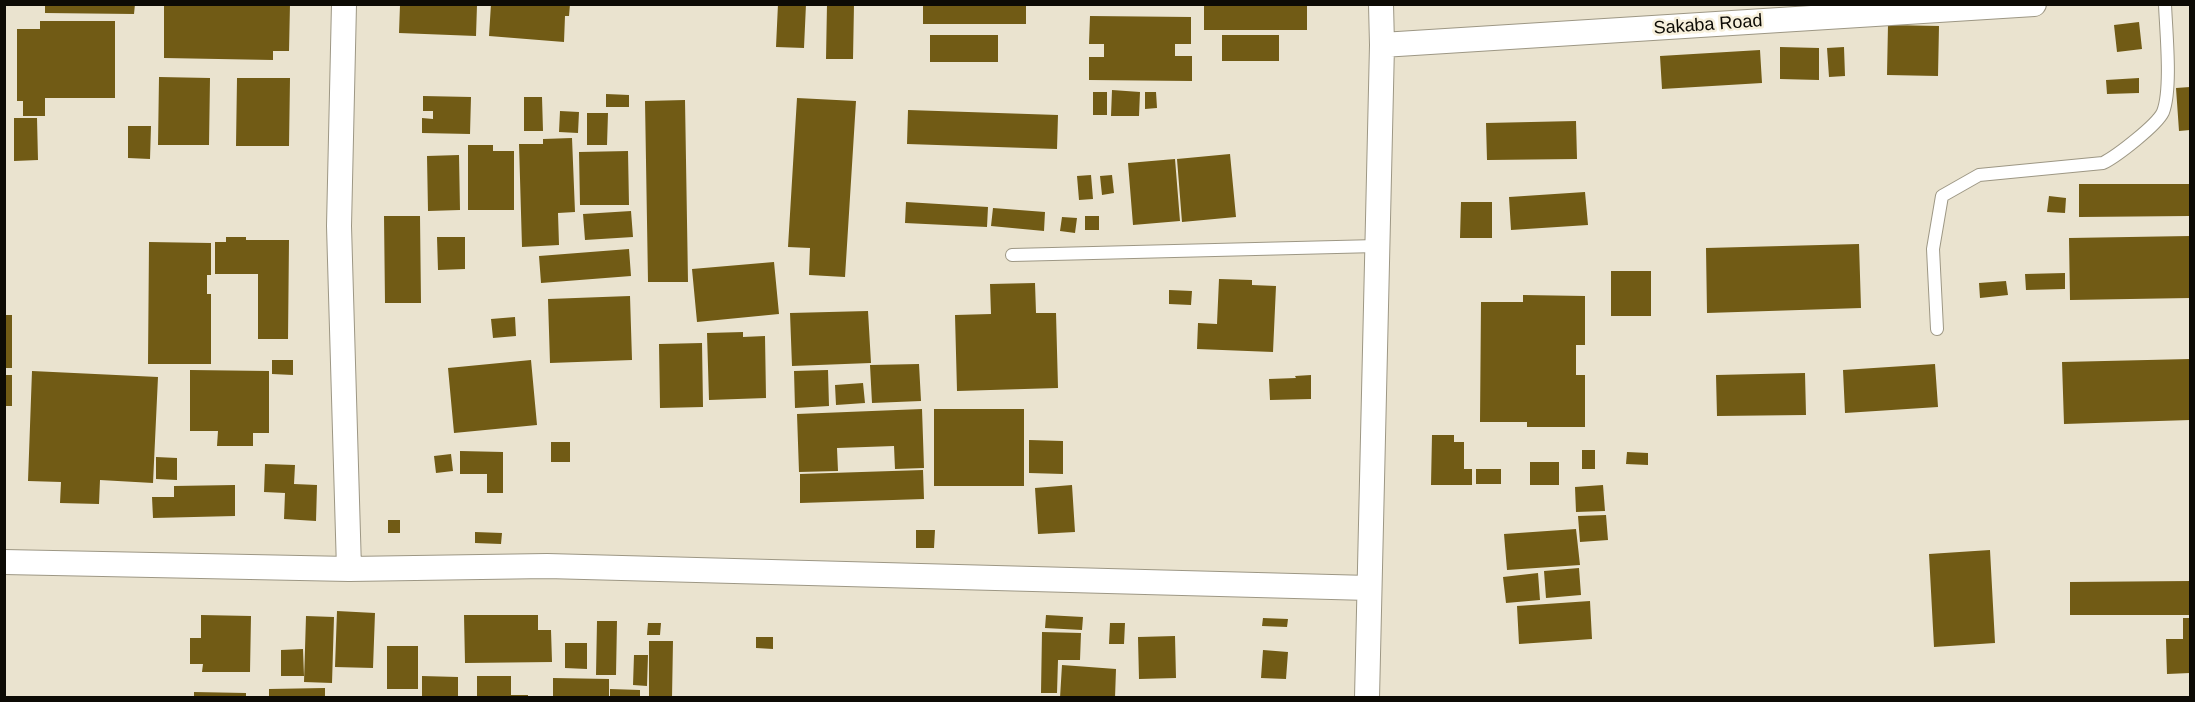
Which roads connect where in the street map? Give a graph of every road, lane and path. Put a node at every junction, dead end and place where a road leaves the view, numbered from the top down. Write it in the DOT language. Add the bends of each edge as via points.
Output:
graph roads {
  1 [pos="344,4"];
  2 [pos="1381,4"];
  3 [pos="2034,4"];
  4 [pos="2165,4"];
  5 [pos="1382,45"];
  6 [pos="1377,246"];
  7 [pos="1012,255"];
  8 [pos="1937,329"];
  9 [pos="4,562"];
  10 [pos="349,569"];
  11 [pos="1369,588"];
  12 [pos="1367,698"];
  1 -- 10 [label="street" via="339,226"];
  2 -- 5 [label="street"];
  3 -- 5 [label="street, Sakaba Road"];
  4 -- 8 [label="lane" via="2168,98 2162,115 2119,154 2103,163 1979,175 1942,196 1933,249"];
  5 -- 6 [label="street"];
  6 -- 7 [label="lane"];
  6 -- 11 [label="street"];
  9 -- 10 [label="street"];
  10 -- 11 [label="street" via="547,566"];
  11 -- 12 [label="street"];
}
